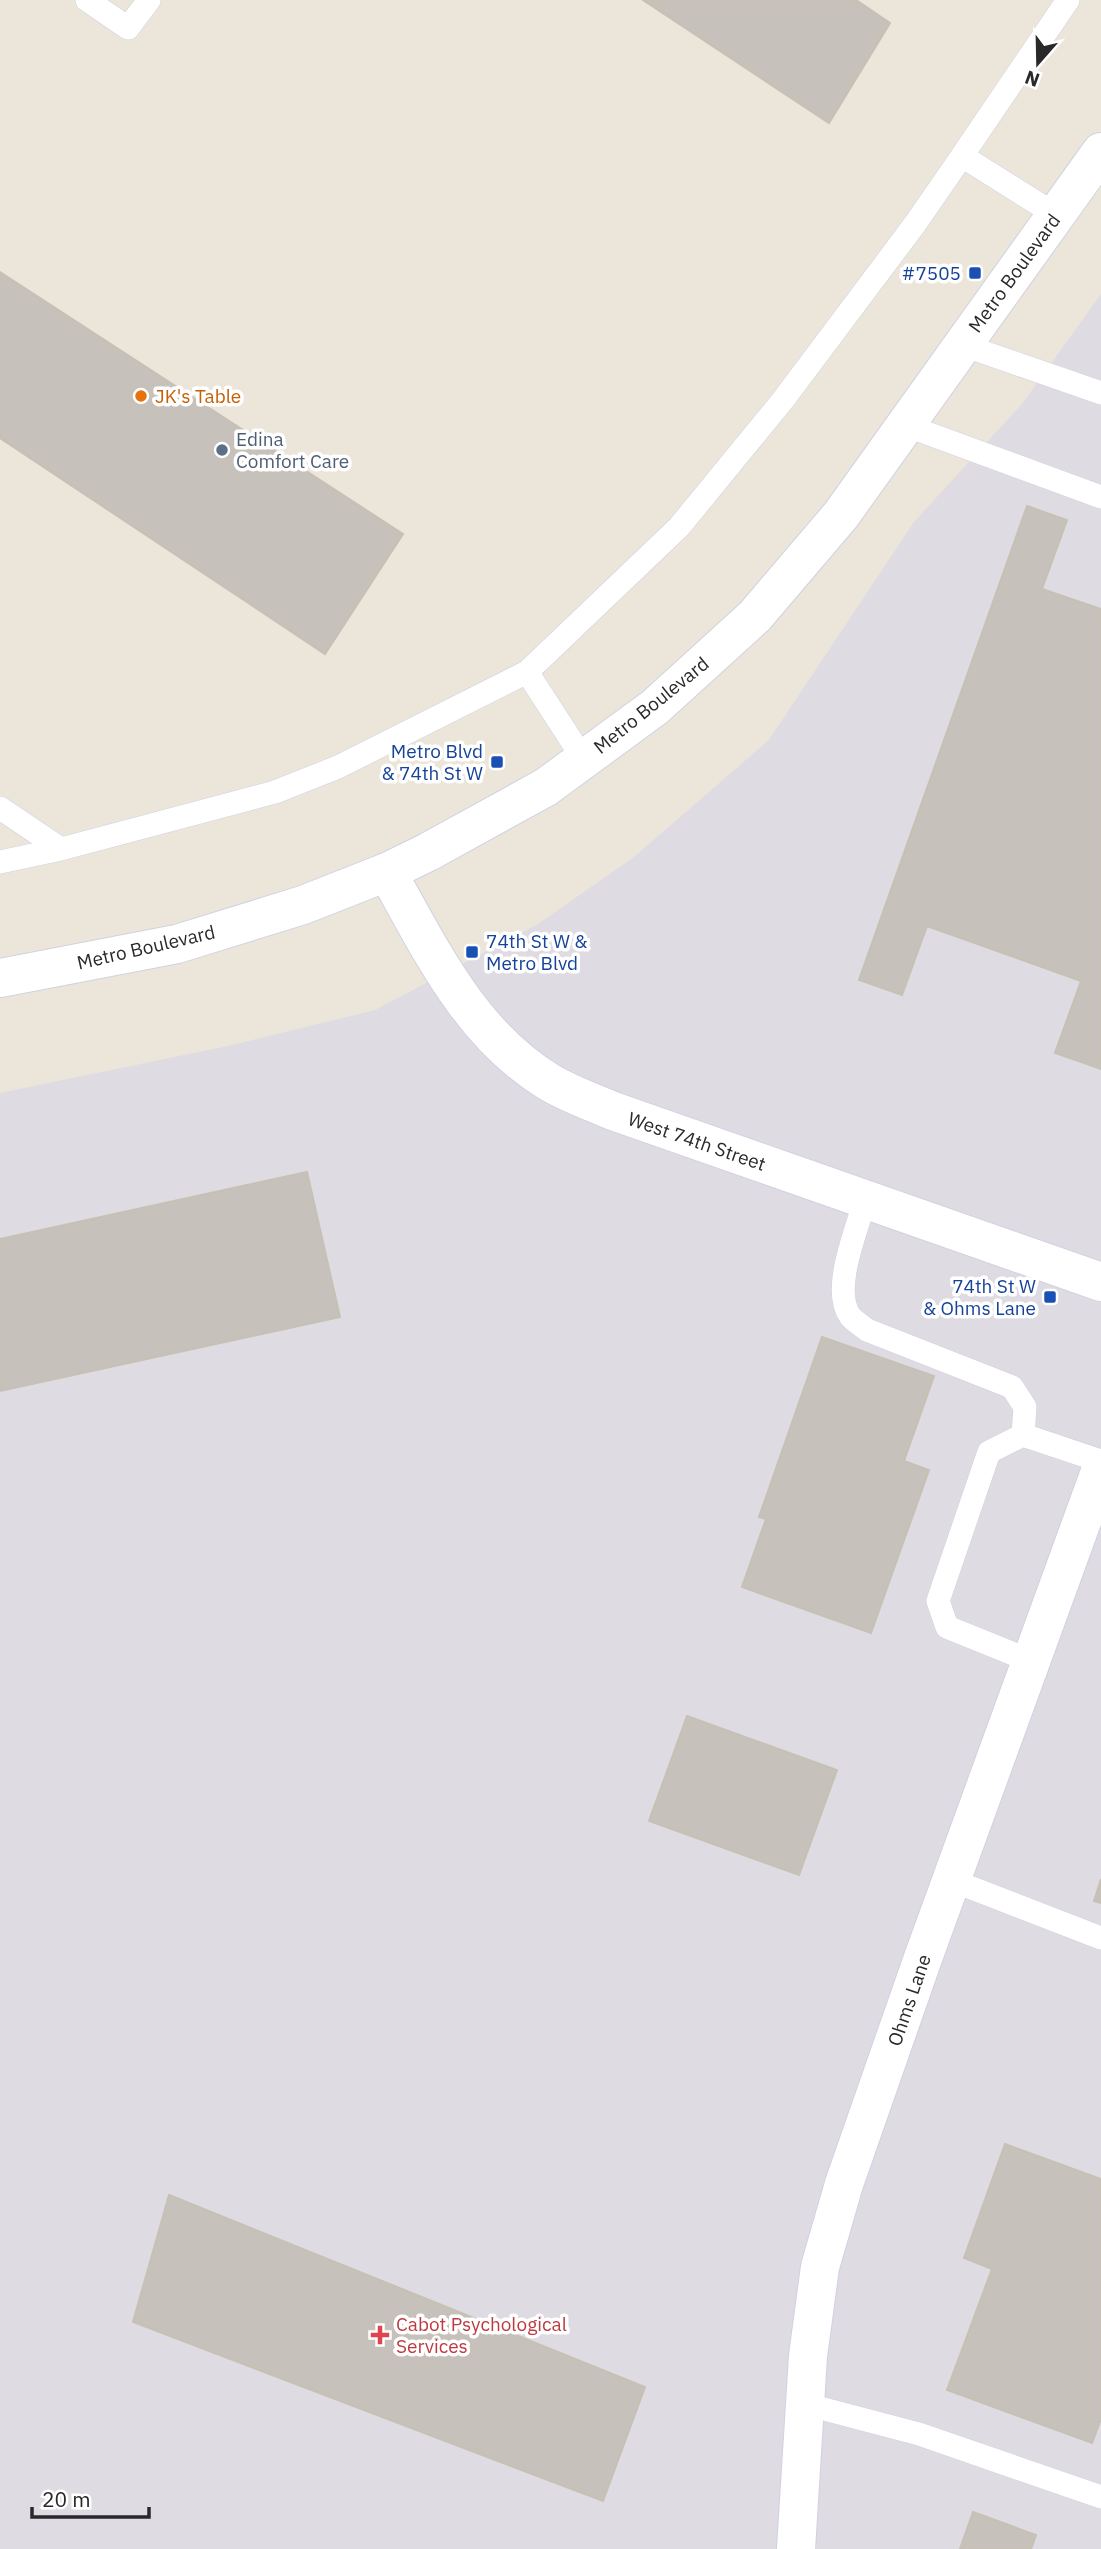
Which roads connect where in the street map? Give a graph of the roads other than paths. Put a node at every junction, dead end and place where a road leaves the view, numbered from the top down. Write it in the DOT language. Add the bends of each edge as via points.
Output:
graph roads {
  1 [pos="87,0"];
  2 [pos="149,0"];
  3 [pos="1068,0"];
  4 [pos="1101,152"];
  5 [pos="962,156"];
  6 [pos="1056,215"];
  7 [pos="963,345"];
  8 [pos="1101,393"];
  9 [pos="905,425"];
  10 [pos="1101,497"];
  11 [pos="527,672"];
  12 [pos="584,760"];
  13 [pos="0,808"];
  14 [pos="61,849"];
  15 [pos="0,862"];
  16 [pos="387,872"];
  17 [pos="0,978"];
  18 [pos="865,1200"];
  19 [pos="1101,1282"];
  20 [pos="1023,1435"];
  21 [pos="1099,1481"];
  22 [pos="1031,1661"];
  23 [pos="951,1880"];
  24 [pos="1101,1938"];
  25 [pos="805,2404"];
  26 [pos="1101,2497"];
  27 [pos="796,2549"];
  1 -- 2 [label="lane" via="128,28"];
  3 -- 5 [label="lane"];
  4 -- 6 [label="street, Metro Boulevard"];
  5 -- 6 [label="lane"];
  5 -- 11 [label="lane" via="783,400 679,527"];
  6 -- 7 [label="street, Metro Boulevard"];
  7 -- 8 [label="lane"];
  7 -- 9 [label="street, Metro Boulevard"];
  9 -- 10 [label="lane"];
  9 -- 12 [label="street, Metro Boulevard" via="841,515 755,616 655,707"];
  11 -- 12 [label="lane"];
  11 -- 14 [label="lane" via="338,767 275,792"];
  12 -- 16 [label="street, Metro Boulevard" via="546,787"];
  13 -- 14 [label="lane"];
  14 -- 15 [label="lane"];
  16 -- 17 [label="street, Metro Boulevard" via="303,905 177,944"];
  16 -- 18 [label="street, West 74th Street" via="464,1004 501,1045 549,1082 613,1111"];
  18 -- 19 [label="street, West 74th Street"];
  18 -- 20 [label="lane" via="843,1277 843,1300 851,1317 867,1330 1012,1387 1025,1407"];
  20 -- 21 [label="lane"];
  20 -- 22 [label="lane" via="989,1452 938,1601 947,1628"];
  21 -- 22 [label="street, Ohms Lane"];
  22 -- 23 [label="street, Ohms Lane"];
  23 -- 24 [label="lane"];
  23 -- 25 [label="street, Ohms Lane" via="844,2184 820,2267"];
  25 -- 26 [label="lane" via="919,2434"];
  25 -- 27 [label="street, Ohms Lane"];
}
